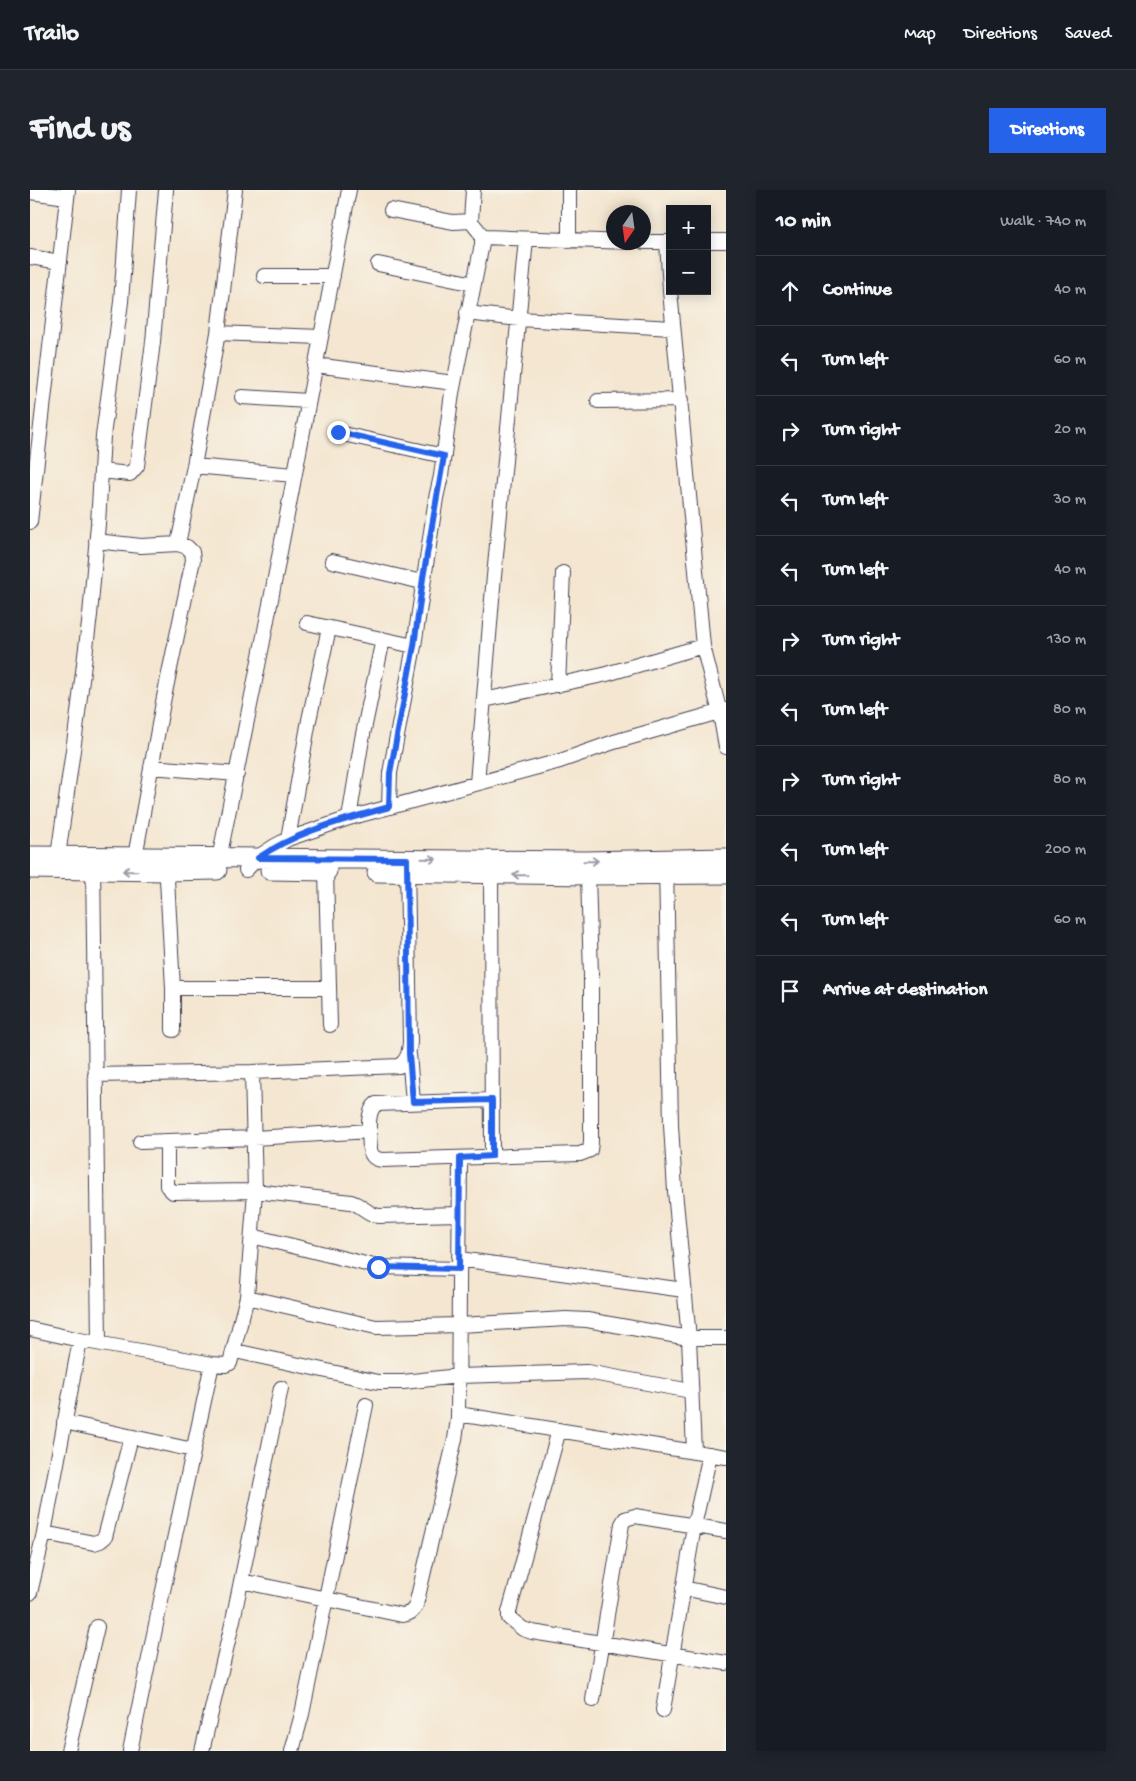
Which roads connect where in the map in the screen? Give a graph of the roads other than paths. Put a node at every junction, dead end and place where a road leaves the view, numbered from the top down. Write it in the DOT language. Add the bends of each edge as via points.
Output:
graph roads {
  1 [pos="129,190"];
  2 [pos="166,190"];
  3 [pos="235,190"];
  4 [pos="349,190"];
  5 [pos="473,190"];
  6 [pos="569,190"];
  7 [pos="30,192"];
  8 [pos="68,194"];
  9 [pos="391,210"];
  10 [pos="471,221"];
  11 [pos="483,237"];
  12 [pos="526,239"];
  13 [pos="569,241"];
  14 [pos="711,241"];
  15 [pos="726,241"];
  16 [pos="606,242"];
  17 [pos="651,242"];
  18 [pos="666,242"];
  19 [pos="30,257"];
  20 [pos="60,262"];
  21 [pos="378,264"];
  22 [pos="264,276"];
  23 [pos="333,276"];
  24 [pos="474,284"];
  25 [pos="670,295"];
  26 [pos="467,313"];
  27 [pos="519,319"];
  28 [pos="672,328"];
  29 [pos="218,333"];
  30 [pos="321,337"];
  31 [pos="315,365"];
  32 [pos="454,383"];
  33 [pos="242,397"];
  34 [pos="598,400"];
  35 [pos="681,400"];
  36 [pos="308,401"];
  37 [pos="36,417"];
  38 [pos="338,432"];
  39 [pos="444,456"];
  40 [pos="194,466"];
  41 [pos="101,471"];
  42 [pos="294,475"];
  43 [pos="32,484"];
  44 [pos="30,522"];
  45 [pos="96,541"];
  46 [pos="178,544"];
  47 [pos="332,561"];
  48 [pos="563,573"];
  49 [pos="422,582"];
  50 [pos="307,623"];
  51 [pos="329,628"];
  52 [pos="383,639"];
  53 [pos="414,646"];
  54 [pos="703,646"];
  55 [pos="558,684"];
  56 [pos="484,700"];
  57 [pos="723,712"];
  58 [pos="726,747"];
  59 [pos="151,767"];
  60 [pos="237,774"];
  61 [pos="476,783"];
  62 [pos="389,807"];
  63 [pos="349,818"];
  64 [pos="288,839"];
  65 [pos="30,856"];
  66 [pos="58,856"];
  67 [pos="135,857"];
  68 [pos="726,858"];
  69 [pos="219,859"];
  70 [pos="93,864"];
  71 [pos="166,864"];
  72 [pos="252,864"];
  73 [pos="407,866"];
  74 [pos="491,867"];
  75 [pos="666,867"];
  76 [pos="30,870"];
  77 [pos="326,871"];
  78 [pos="726,874"];
  79 [pos="588,876"];
  80 [pos="173,988"];
  81 [pos="328,988"];
  82 [pos="330,1025"];
  83 [pos="173,1030"];
  84 [pos="409,1054"];
  85 [pos="252,1072"];
  86 [pos="95,1075"];
  87 [pos="492,1100"];
  88 [pos="413,1102"];
  89 [pos="370,1132"];
  90 [pos="254,1138"];
  91 [pos="168,1141"];
  92 [pos="140,1142"];
  93 [pos="492,1156"];
  94 [pos="460,1158"];
  95 [pos="255,1191"];
  96 [pos="459,1214"];
  97 [pos="252,1236"];
  98 [pos="459,1264"];
  99 [pos="684,1290"];
  100 [pos="247,1296"];
  101 [pos="460,1325"];
  102 [pos="30,1328"];
  103 [pos="689,1338"];
  104 [pos="726,1338"];
  105 [pos="80,1340"];
  106 [pos="99,1343"];
  107 [pos="234,1351"];
  108 [pos="212,1364"];
  109 [pos="459,1376"];
  110 [pos="281,1388"];
  111 [pos="691,1391"];
  112 [pos="366,1405"];
  113 [pos="458,1414"];
  114 [pos="64,1422"];
  115 [pos="559,1430"];
  116 [pos="131,1437"];
  117 [pos="193,1450"];
  118 [pos="694,1451"];
  119 [pos="710,1454"];
  120 [pos="726,1456"];
  121 [pos="694,1526"];
  122 [pos="726,1531"];
  123 [pos="44,1533"];
  124 [pos="241,1581"];
  125 [pos="683,1588"];
  126 [pos="30,1593"];
  127 [pos="726,1597"];
  128 [pos="325,1599"];
  129 [pos="97,1627"];
  130 [pos="602,1642"];
  131 [pos="672,1654"];
  132 [pos="726,1663"];
  133 [pos="593,1700"];
  134 [pos="663,1710"];
  135 [pos="68,1751"];
  136 [pos="130,1751"];
  137 [pos="202,1751"];
  138 [pos="292,1751"];
  1 -- 41 [label="street" via="121,302"];
  2 -- 41 [label="street" via="153,342 137,466 130,474"];
  3 -- 29 [label="street"];
  4 -- 23 [label="street"];
  5 -- 10 [label="street"];
  6 -- 13 [label="street"];
  7 -- 8 [label="street"];
  8 -- 20 [label="street"];
  9 -- 10 [label="street" via="453,222"];
  10 -- 11 [label="street"];
  11 -- 12 [label="street"];
  11 -- 24 [label="street"];
  12 -- 13 [label="street"];
  12 -- 27 [label="street"];
  13 -- 16 [label="street"];
  14 -- 15 [label="street"];
  17 -- 18 [label="street"];
  19 -- 20 [label="street"];
  20 -- 37 [label="street"];
  21 -- 24 [label="street"];
  22 -- 23 [label="street"];
  23 -- 30 [label="street"];
  24 -- 26 [label="street"];
  25 -- 28 [label="street"];
  26 -- 27 [label="street"];
  26 -- 32 [label="street"];
  27 -- 28 [label="street"];
  27 -- 56 [label="street"];
  28 -- 35 [label="street"];
  29 -- 30 [label="street"];
  29 -- 40 [label="street"];
  30 -- 31 [label="street"];
  31 -- 32 [label="street"];
  31 -- 36 [label="street"];
  32 -- 39 [label="street"];
  33 -- 36 [label="street"];
  34 -- 35 [label="street"];
  35 -- 54 [label="street"];
  36 -- 42 [label="street"];
  37 -- 43 [label="street"];
  38 -- 39 [label="street"];
  39 -- 49 [label="street"];
  40 -- 42 [label="street"];
  40 -- 46 [label="street"];
  41 -- 45 [label="street"];
  42 -- 60 [label="street"];
  43 -- 44 [label="street"];
  45 -- 46 [label="street" via="141,546"];
  45 -- 66 [label="street" via="76,729"];
  46 -- 59 [label="street" via="192,552 193,560"];
  47 -- 49 [label="street"];
  48 -- 55 [label="street"];
  49 -- 53 [label="street"];
  50 -- 51 [label="street"];
  51 -- 52 [label="street"];
  51 -- 64 [label="street"];
  52 -- 53 [label="street"];
  52 -- 63 [label="street"];
  53 -- 62 [label="street" via="390,773"];
  54 -- 55 [label="street" via="603,675"];
  54 -- 57 [label="street"];
  55 -- 56 [label="street"];
  56 -- 61 [label="street"];
  57 -- 58 [label="street"];
  57 -- 61 [label="street" via="614,742 560,762"];
  59 -- 60 [label="street"];
  59 -- 67 [label="street"];
  60 -- 69 [label="street"];
  61 -- 62 [label="street"];
  62 -- 63 [label="street"];
  63 -- 64 [label="street"];
  64 -- 72 [label="street"];
  65 -- 66 [label="main road"];
  66 -- 70 [label="main road"];
  67 -- 70 [label="main road"];
  67 -- 71 [label="main road"];
  68 -- 75 [label="main road"];
  69 -- 71 [label="main road"];
  69 -- 72 [label="main road"];
  71 -- 70 [label="main road, one-way"];
  70 -- 76 [label="main road"];
  70 -- 86 [label="street"];
  71 -- 72 [label="main road"];
  71 -- 80 [label="street"];
  72 -- 73 [label="main road"];
  72 -- 77 [label="main road"];
  73 -- 74 [label="main road"];
  73 -- 77 [label="main road"];
  73 -- 84 [label="street"];
  74 -- 75 [label="main road, one-way"];
  79 -- 74 [label="main road, one-way"];
  74 -- 87 [label="street"];
  75 -- 78 [label="main road"];
  75 -- 79 [label="main road"];
  75 -- 99 [label="street" via="671,1125"];
  77 -- 81 [label="street"];
  79 -- 93 [label="street" via="590,1150 580,1154"];
  80 -- 81 [label="street"];
  80 -- 83 [label="street"];
  81 -- 82 [label="street"];
  84 -- 85 [label="street" via="406,1062 399,1066"];
  84 -- 88 [label="street"];
  85 -- 86 [label="street"];
  85 -- 90 [label="street"];
  86 -- 106 [label="street"];
  87 -- 88 [label="street"];
  87 -- 93 [label="street"];
  88 -- 89 [label="street" via="376,1104 370,1113"];
  89 -- 90 [label="street"];
  89 -- 94 [label="street" via="370,1150 376,1159"];
  90 -- 91 [label="street"];
  90 -- 95 [label="street"];
  91 -- 92 [label="street"];
  91 -- 95 [label="street" via="168,1186 173,1192"];
  93 -- 94 [label="street"];
  94 -- 96 [label="street"];
  95 -- 96 [label="street" via="351,1202 379,1216"];
  95 -- 97 [label="street"];
  96 -- 98 [label="street"];
  97 -- 98 [label="street" via="378,1267"];
  97 -- 100 [label="street"];
  98 -- 99 [label="street"];
  98 -- 101 [label="street"];
  99 -- 103 [label="street"];
  100 -- 101 [label="street" via="376,1327"];
  100 -- 107 [label="street"];
  101 -- 103 [label="street" via="587,1320"];
  101 -- 109 [label="street"];
  102 -- 105 [label="street"];
  103 -- 104 [label="street"];
  103 -- 111 [label="street"];
  105 -- 106 [label="street"];
  105 -- 114 [label="street"];
  106 -- 108 [label="street"];
  107 -- 108 [label="street" via="230,1362 225,1365"];
  107 -- 109 [label="street" via="378,1382"];
  108 -- 117 [label="street"];
  109 -- 111 [label="street" via="587,1372"];
  109 -- 113 [label="street"];
  110 -- 124 [label="street"];
  111 -- 118 [label="street"];
  112 -- 128 [label="street"];
  113 -- 115 [label="street"];
  113 -- 128 [label="street" via="455,1439 414,1610 402,1615"];
  114 -- 116 [label="street"];
  114 -- 123 [label="street"];
  115 -- 118 [label="street"];
  115 -- 130 [label="street" via="510,1618 532,1632"];
  116 -- 117 [label="street"];
  116 -- 123 [label="street" via="105,1537 94,1543"];
  117 -- 136 [label="street"];
  118 -- 119 [label="street"];
  119 -- 120 [label="street"];
  119 -- 121 [label="street"];
  121 -- 122 [label="street"];
  121 -- 125 [label="street"];
  121 -- 130 [label="street" via="635,1516 625,1519"];
  123 -- 126 [label="street"];
  124 -- 128 [label="street"];
  124 -- 137 [label="street"];
  125 -- 127 [label="street"];
  125 -- 131 [label="street"];
  128 -- 138 [label="street"];
  129 -- 135 [label="street"];
  130 -- 131 [label="street"];
  130 -- 133 [label="street"];
  131 -- 132 [label="street"];
  131 -- 134 [label="street"];
}
